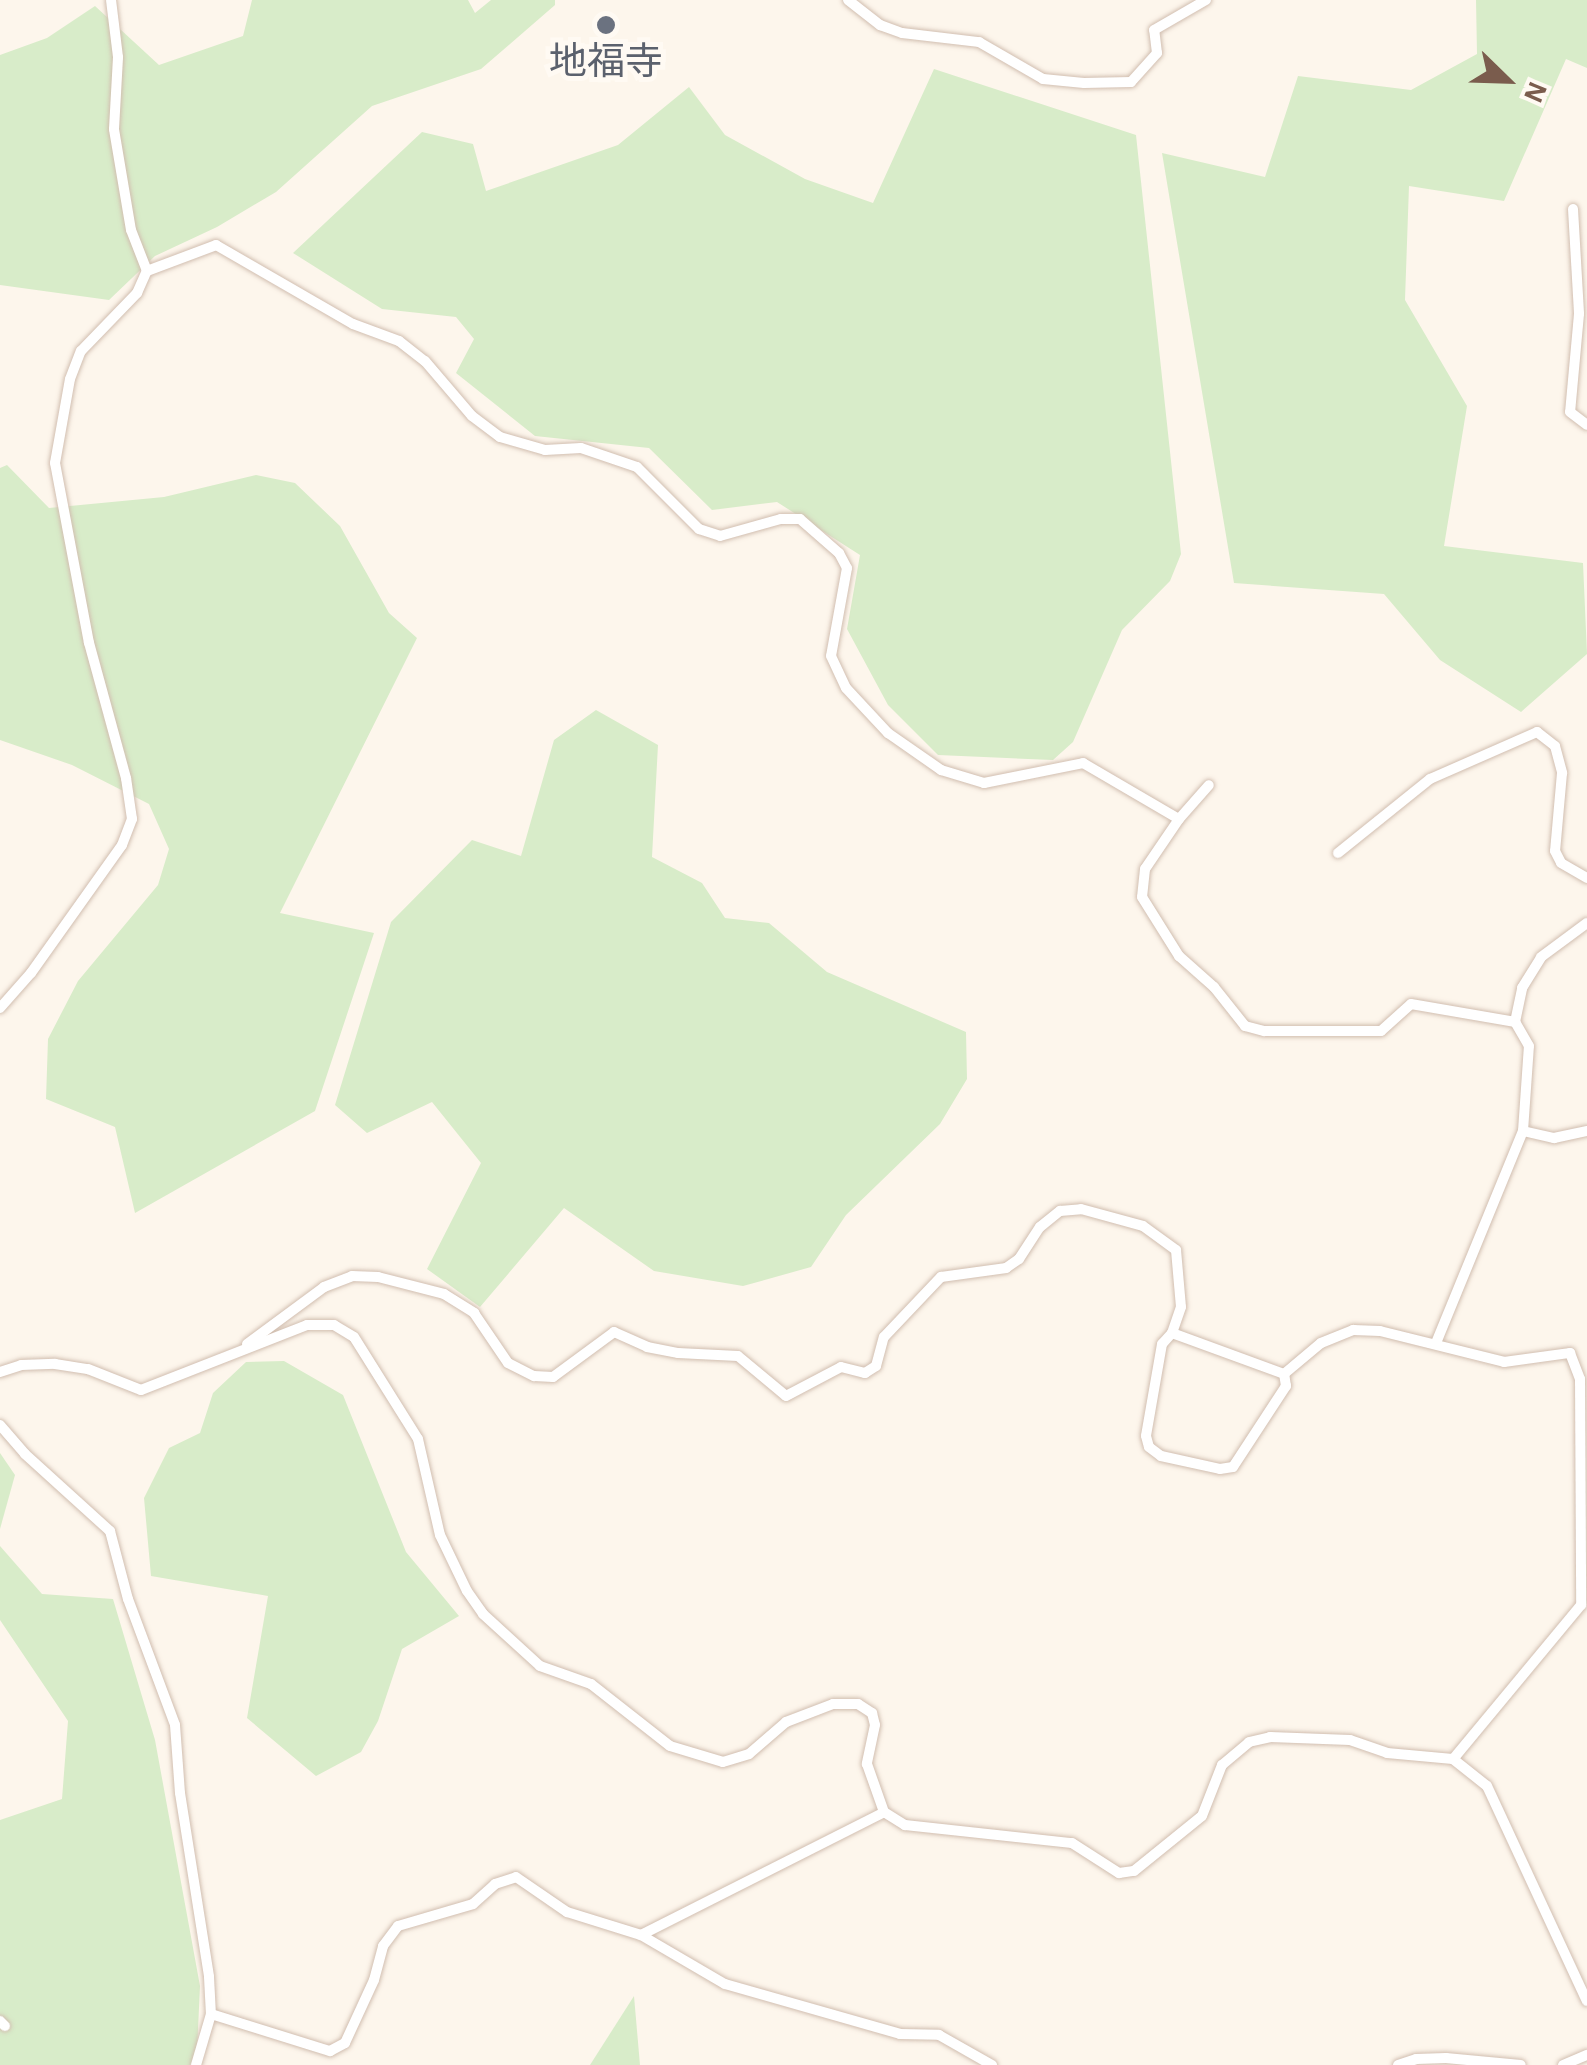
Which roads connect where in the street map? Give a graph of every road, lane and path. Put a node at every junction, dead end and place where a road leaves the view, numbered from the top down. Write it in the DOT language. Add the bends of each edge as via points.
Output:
graph roads {
  1 [pos="110,0"];
  2 [pos="848,0"];
  3 [pos="1206,0"];
  4 [pos="1573,209"];
  5 [pos="147,271"];
  6 [pos="1587,425"];
  7 [pos="1209,785"];
  8 [pos="1179,819"];
  9 [pos="1338,853"];
  10 [pos="1587,878"];
  11 [pos="1587,923"];
  12 [pos="0,1008"];
  13 [pos="1515,1022"];
  14 [pos="1523,1131"];
  15 [pos="1587,1131"];
  16 [pos="1172,1333"];
  17 [pos="1436,1343"];
  18 [pos="239,1350"];
  19 [pos="0,1372"];
  20 [pos="1284,1374"];
  21 [pos="0,1425"];
  22 [pos="1454,1759"];
  23 [pos="884,1812"];
  24 [pos="641,1935"];
  25 [pos="1587,2002"];
  26 [pos="211,2014"];
  27 [pos="1587,2054"];
  28 [pos="196,2065"];
  29 [pos="992,2065"];
  30 [pos="1398,2065"];
  31 [pos="1521,2065"];
  32 [pos="1563,2065"];
  1 -- 5 [label="street" via="118,57 114,129 131,230"];
  2 -- 3 [label="street" via="902,33 979,42 1043,79 1084,83 1131,82 1157,53 1154,30"];
  4 -- 6 [label="street" via="1579,314 1570,412"];
  5 -- 8 [label="street" via="216,244 353,324 399,342 500,437 545,450 581,448 637,467 699,529 720,536 782,518 800,520 840,552 847,568 830,656 846,688 888,733 941,770 984,784 1083,763"];
  5 -- 12 [label="street" via="137,293 81,351 54,463 88,643 132,819 122,845"];
  7 -- 8 [label="street"];
  8 -- 13 [label="street" via="1145,868 1142,897 1178,956 1245,1026 1381,1031 1411,1004"];
  9 -- 10 [label="street" via="1430,779 1537,732 1555,746 1562,773 1555,851 1561,863"];
  11 -- 13 [label="street" via="1541,957 1522,988"];
  13 -- 14 [label="street" via="1529,1046"];
  14 -- 15 [label="street" via="1554,1138"];
  14 -- 17 [label="street"];
  16 -- 18 [label="street" via="1181,1307 1176,1250 1143,1226 1081,1209 1060,1211 1006,1268 940,1276 884,1337 876,1366 865,1373 842,1367 786,1396 738,1356 678,1353 614,1332 554,1376 534,1376 508,1363 474,1313 444,1294 378,1276 352,1276 324,1288"];
  16 -- 20 [label="street"];
  16 -- 20 [label="street" via="1162,1344 1146,1436 1161,1456 1233,1467 1286,1386"];
  17 -- 20 [label="street" via="1353,1330 1321,1342"];
  17 -- 22 [label="street" via="1504,1362 1570,1353 1580,1379 1581,1604"];
  18 -- 19 [label="street" via="141,1390 55,1364"];
  18 -- 23 [label="street" via="307,1325 334,1325 354,1337 418,1439 440,1536 467,1591 540,1666 591,1684 670,1746 724,1762 750,1754 786,1722 833,1704 858,1704 872,1713 875,1725 866,1764"];
  21 -- 26 [label="street" via="102,1521 117,1547 128,1600 177,1737"];
  22 -- 23 [label="street" via="1387,1752 1350,1740 1249,1742 1222,1765 1202,1816 1134,1871 1119,1873 1072,1843 905,1825"];
  22 -- 25 [label="street" via="1487,1786"];
  23 -- 24 [label="street"];
  24 -- 26 [label="street" via="567,1912 516,1877 494,1884 473,1904 398,1926 383,1946 344,2043 330,2051"];
  24 -- 29 [label="street" via="726,1984 900,2034 939,2034"];
  26 -- 28 [label="street"];
  27 -- 32 [label="street"];
  30 -- 31 [label="street" via="1446,2058"];
}
